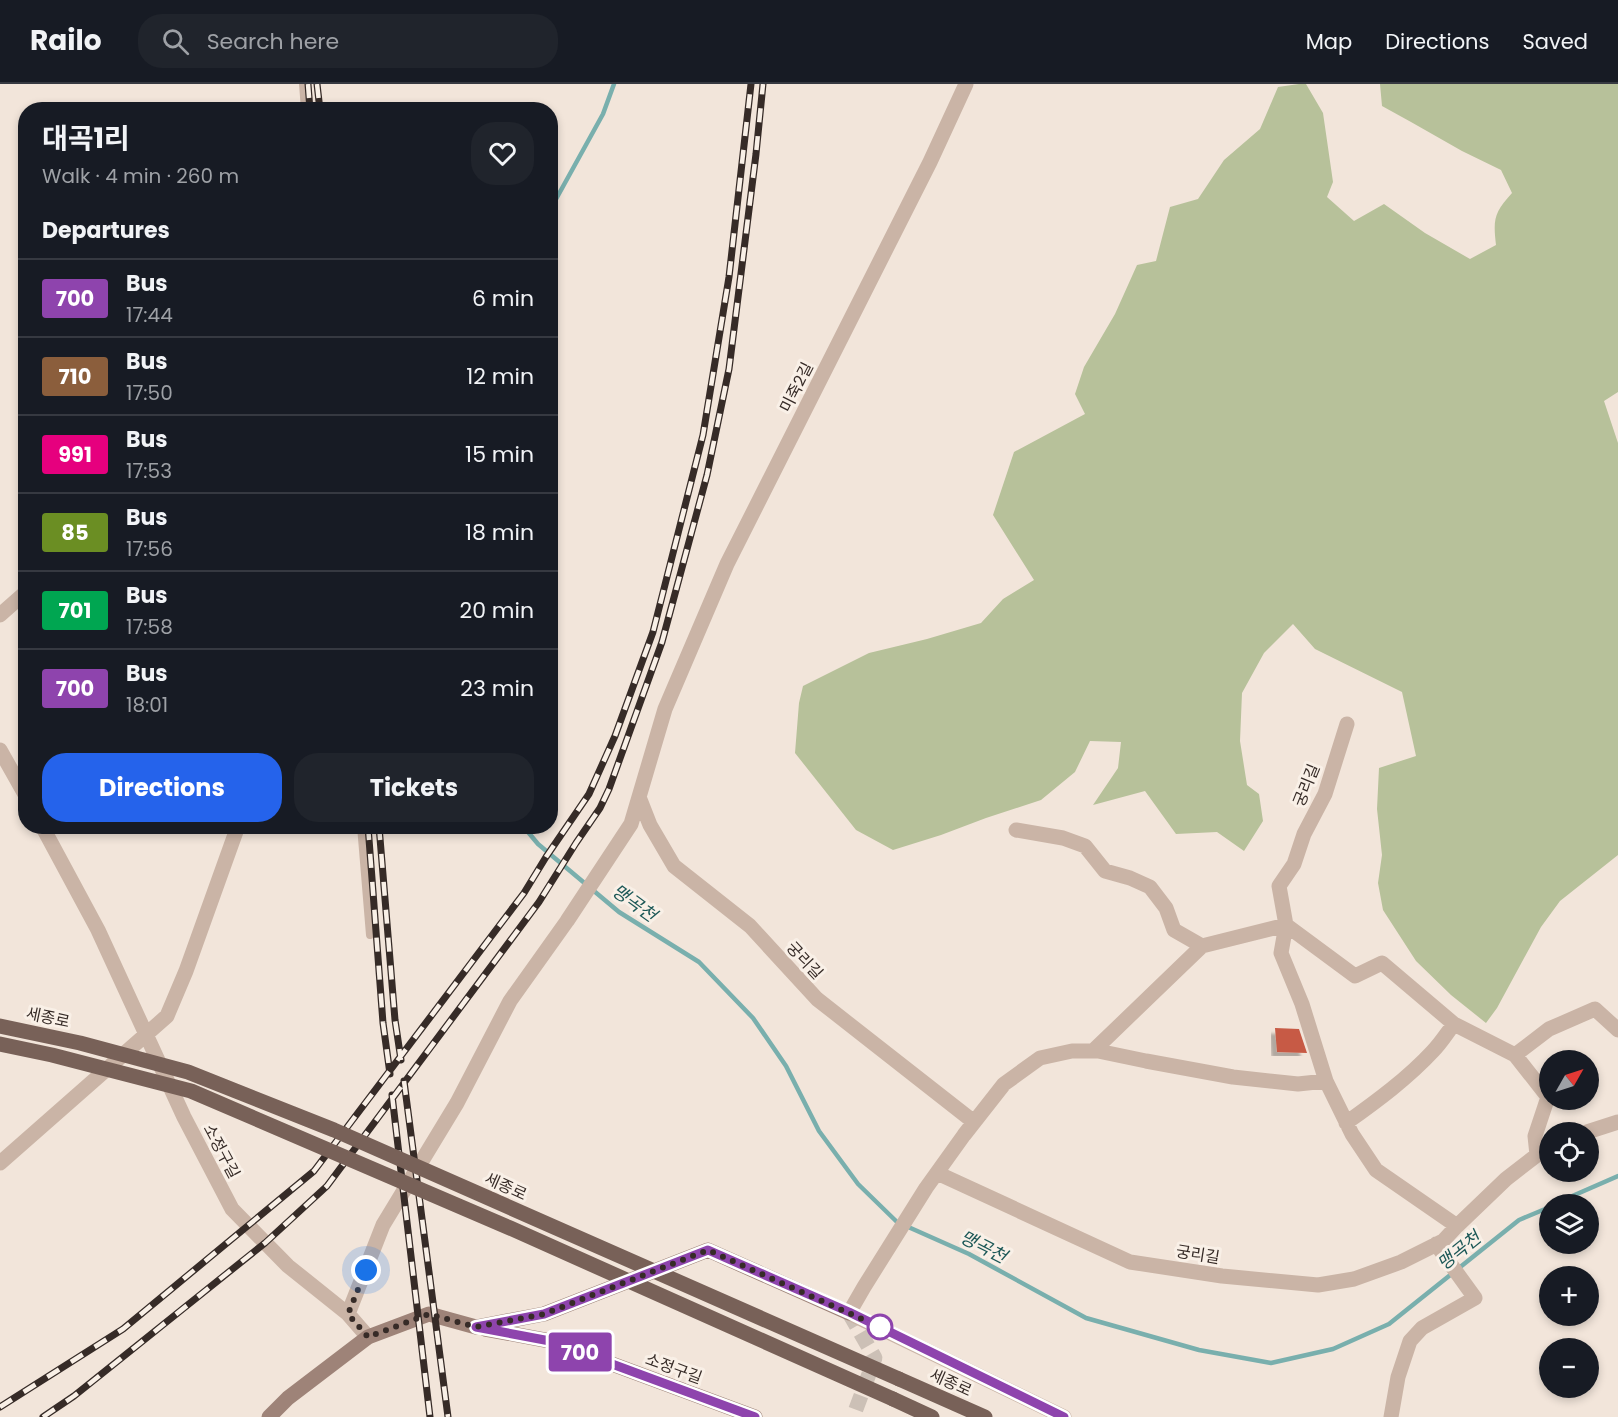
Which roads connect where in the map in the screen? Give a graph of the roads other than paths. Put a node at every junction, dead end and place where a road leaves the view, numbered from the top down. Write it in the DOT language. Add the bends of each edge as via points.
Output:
graph roads {
  1 [pos="303,84"];
  2 [pos="966,84"];
  3 [pos="304,102"];
  4 [pos="18,599"];
  5 [pos="0,615"];
  6 [pos="1347,724"];
  7 [pos="0,750"];
  8 [pos="18,782"];
  9 [pos="639,797"];
  10 [pos="1016,830"];
  11 [pos="46,834"];
  12 [pos="235,834"];
  13 [pos="362,834"];
  14 [pos="1286,925"];
  15 [pos="370,935"];
  16 [pos="1202,946"];
  17 [pos="1454,1024"];
  18 [pos="0,1026"];
  19 [pos="1618,1030"];
  20 [pos="146,1035"];
  21 [pos="0,1044"];
  22 [pos="1093,1051"];
  23 [pos="1515,1055"];
  24 [pos="1326,1081"];
  25 [pos="974,1122"];
  26 [pos="1540,1122"];
  27 [pos="1618,1122"];
  28 [pos="1346,1123"];
  29 [pos="1539,1124"];
  30 [pos="1599,1128"];
  31 [pos="1539,1144"];
  32 [pos="1539,1154"];
  33 [pos="0,1163"];
  34 [pos="937,1173"];
  35 [pos="1457,1226"];
  36 [pos="1436,1244"];
  37 [pos="849,1312"];
  38 [pos="348,1314"];
  39 [pos="476,1327"];
  40 [pos="368,1337"];
  41 [pos="288,1398"];
  42 [pos="269,1417"];
  43 [pos="282,1417"];
  44 [pos="755,1417"];
  45 [pos="932,1417"];
  46 [pos="985,1417"];
  47 [pos="1064,1417"];
  48 [pos="1391,1417"];
  1 -- 3 [label="lane"];
  2 -- 9 [label="street, 미죽2길" via="727,564 665,709"];
  4 -- 5 [label="street"];
  6 -- 14 [label="street, 궁리길" via="1325,794 1304,834 1294,864 1279,886"];
  7 -- 8 [label="street"];
  9 -- 25 [label="street, 궁리길" via="674,866 750,926 817,999"];
  9 -- 38 [label="street, 미죽2길" via="632,824 510,1001 457,1102 382,1225"];
  10 -- 16 [label="street" via="1085,846 1105,871 1150,887 1166,908 1174,930"];
  11 -- 20 [label="street, 소정구길" via="98,930"];
  12 -- 20 [label="street" via="167,1016"];
  13 -- 15 [label="lane"];
  14 -- 16 [label="street"];
  14 -- 17 [label="street, 궁리길" via="1355,976 1382,963"];
  14 -- 24 [label="street, 궁리길" via="1281,953"];
  16 -- 22 [label="street"];
  17 -- 23 [label="street, 궁리길"];
  17 -- 28 [label="street" via="1434,1050"];
  18 -- 46 [label="main road, 세종로, bridge" via="80,1043 199,1076 334,1130"];
  19 -- 23 [label="street" via="1595,1009 1549,1029"];
  20 -- 33 [label="street"];
  20 -- 38 [label="street, 소정구길" via="232,1209 288,1266"];
  21 -- 45 [label="main road, bridge" via="191,1091"];
  22 -- 24 [label="street" via="1233,1077 1298,1084"];
  22 -- 25 [label="street" via="1040,1058 1004,1084"];
  23 -- 26 [label="street, 궁리길" via="1548,1097"];
  24 -- 28 [label="street, 궁리길"];
  25 -- 34 [label="street"];
  27 -- 30 [label="street"];
  28 -- 35 [label="street, 궁리길" via="1376,1170"];
  29 -- 31 [label="street, 궁리길" via="1535,1136"];
  32 -- 35 [label="street, 궁리길" via="1506,1179"];
  34 -- 36 [label="street, 궁리길" via="1130,1262 1222,1276 1318,1285 1354,1279"];
  34 -- 37 [label="street"];
  35 -- 36 [label="street, 궁리길"];
  36 -- 48 [label="street" via="1475,1298 1422,1328 1410,1341"];
  37 -- 39 [label="street" via="708,1250 544,1314"];
  37 -- 47 [label="street"];
  38 -- 40 [label="street, 소정구길"];
  39 -- 40 [label="street, 소정구길" via="429,1314"];
  39 -- 44 [label="street, 소정구길" via="550,1341"];
  40 -- 41 [label="street"];
  41 -- 42 [label="street"];
  41 -- 43 [label="street"];
}
